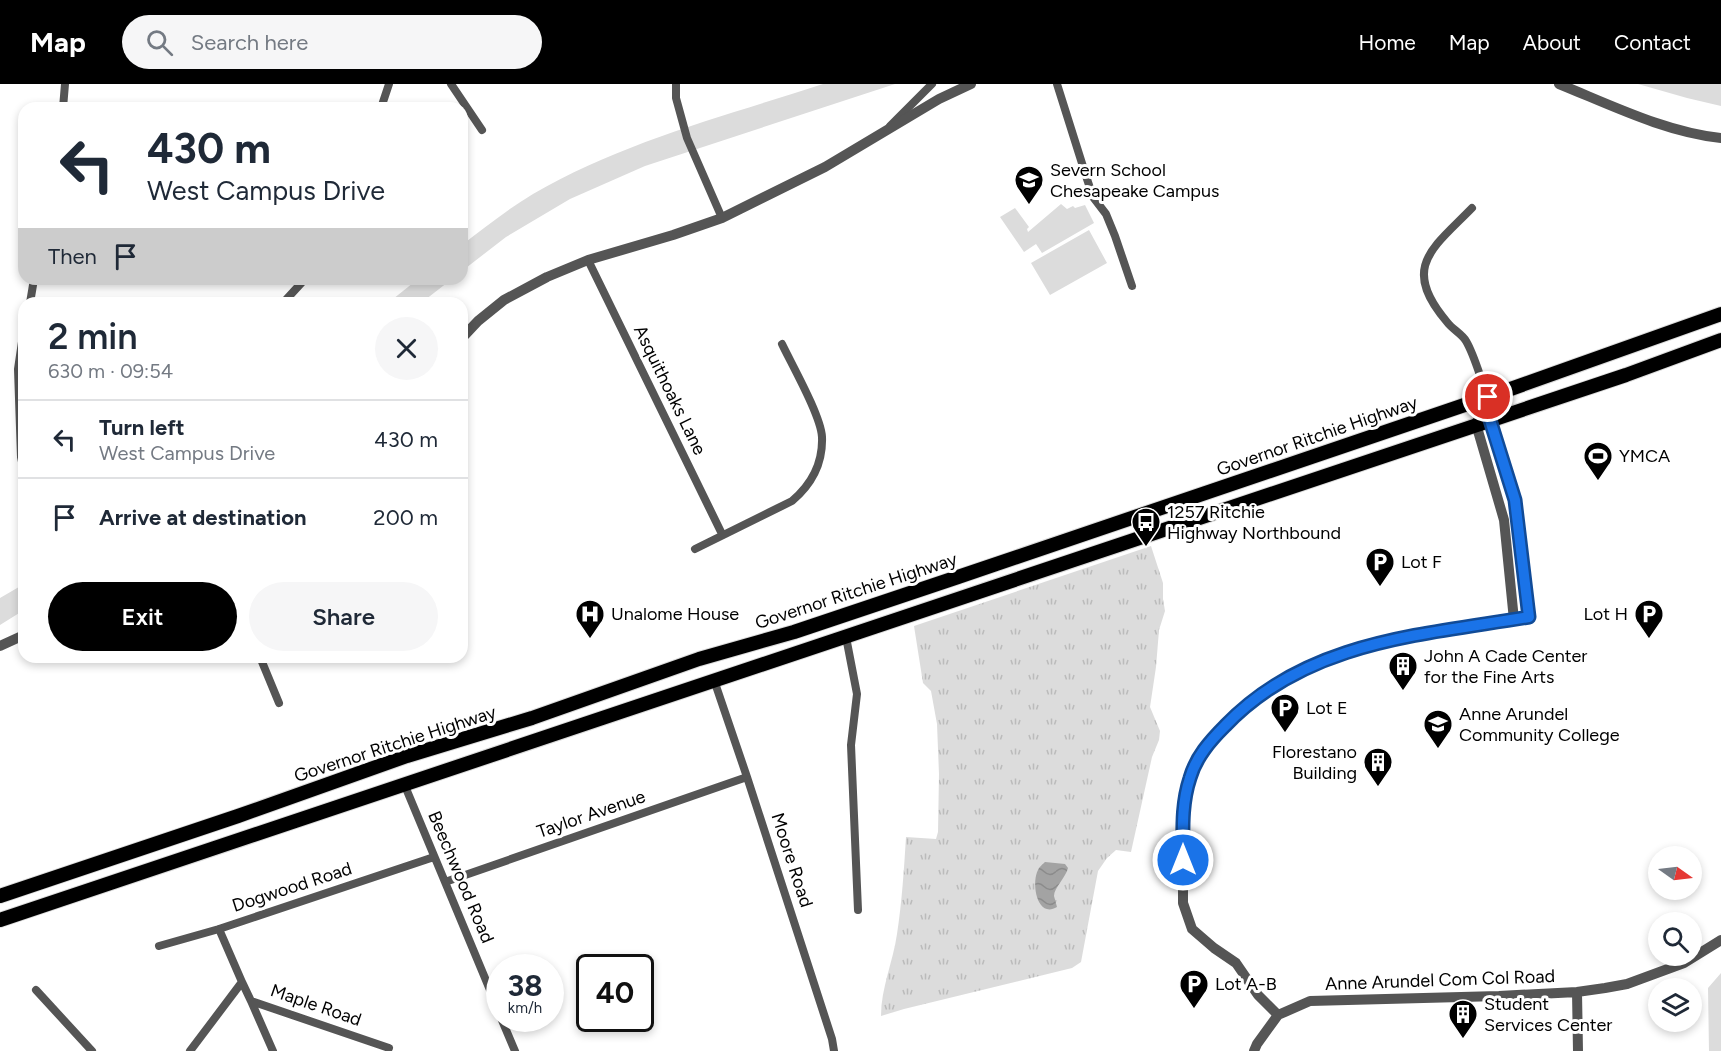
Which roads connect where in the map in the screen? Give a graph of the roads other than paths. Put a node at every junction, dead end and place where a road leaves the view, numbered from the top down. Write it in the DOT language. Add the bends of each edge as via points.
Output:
graph roads {
  1 [pos="65,84"];
  2 [pos="389,84"];
  3 [pos="451,84"];
  4 [pos="676,84"];
  5 [pos="932,84"];
  6 [pos="969,84"];
  7 [pos="1057,84"];
  8 [pos="1559,84"];
  9 [pos="64,102"];
  10 [pos="383,102"];
  11 [pos="463,102"];
  12 [pos="468,109"];
  13 [pos="482,130"];
  14 [pos="884,132"];
  15 [pos="1721,138"];
  16 [pos="1472,208"];
  17 [pos="722,218"];
  18 [pos="588,260"];
  19 [pos="300,285"];
  20 [pos="1132,286"];
  21 [pos="288,297"];
  22 [pos="1721,314"];
  23 [pos="468,332"];
  24 [pos="1721,340"];
  25 [pos="782,344"];
  26 [pos="1488,397"];
  27 [pos="1490,420"];
  28 [pos="1476,424"];
  29 [pos="722,534"];
  30 [pos="695,549"];
  31 [pos="1514,620"];
  32 [pos="794,632"];
  33 [pos="846,637"];
  34 [pos="18,638"];
  35 [pos="0,646"];
  36 [pos="800,651"];
  37 [pos="262,663"];
  38 [pos="714,680"];
  39 [pos="279,703"];
  40 [pos="747,777"];
  41 [pos="405,786"];
  42 [pos="238,816"];
  43 [pos="241,839"];
  44 [pos="434,857"];
  45 [pos="445,882"];
  46 [pos="0,896"];
  47 [pos="858,910"];
  48 [pos="0,920"];
  49 [pos="219,929"];
  50 [pos="1721,940"];
  51 [pos="159,946"];
  52 [pos="486,980"];
  53 [pos="242,982"];
  54 [pos="36,990"];
  55 [pos="1577,992"];
  56 [pos="252,1001"];
  57 [pos="1278,1015"];
  58 [pos="507,1032"];
  59 [pos="389,1047"];
  60 [pos="270,1050"];
  61 [pos="92,1051"];
  62 [pos="190,1051"];
  63 [pos="515,1051"];
  64 [pos="834,1051"];
  65 [pos="1254,1051"];
  66 [pos="1578,1051"];
  1 -- 9 [label="street"];
  2 -- 10 [label="street"];
  3 -- 11 [label="street"];
  4 -- 17 [label="street" via="685,130"];
  5 -- 14 [label="street"];
  6 -- 14 [label="street"];
  7 -- 20 [label="street" via="1093,197 1106,214"];
  8 -- 15 [label="street" via="1642,118"];
  12 -- 13 [label="street"];
  14 -- 17 [label="street"];
  16 -- 26 [label="street" via="1436,244 1426,260 1423,276 1435,305 1466,340"];
  17 -- 18 [label="street"];
  18 -- 23 [label="street" via="504,300"];
  18 -- 29 [label="street, Asquithoaks Lane"];
  19 -- 21 [label="street"];
  22 -- 26 [label="highway, Governor Ritchie Highway"];
  24 -- 27 [label="highway"];
  25 -- 29 [label="street" via="822,435 817,471 792,501"];
  26 -- 27 [label="street"];
  26 -- 28 [label="street"];
  26 -- 32 [label="highway, Governor Ritchie Highway"];
  27 -- 28 [label="highway"];
  27 -- 31 [label="street" via="1515,500 1529,617"];
  28 -- 31 [label="street" via="1504,520"];
  28 -- 33 [label="highway"];
  29 -- 30 [label="street"];
  31 -- 57 [label="street" via="1399,637 1319,663 1290,675 1240,710 1206,746 1190,777 1183,811 1183,903 1192,929 1236,963"];
  32 -- 36 [label="highway"];
  32 -- 42 [label="highway, Governor Ritchie Highway" via="699,659"];
  33 -- 36 [label="highway"];
  33 -- 47 [label="street" via="857,694 851,745"];
  34 -- 35 [label="street"];
  36 -- 38 [label="highway"];
  37 -- 39 [label="street"];
  38 -- 40 [label="street, Moore Road"];
  38 -- 41 [label="highway"];
  40 -- 45 [label="street, Taylor Avenue"];
  40 -- 64 [label="street, Moore Road"];
  41 -- 43 [label="highway"];
  41 -- 44 [label="street, Beechwood Road"];
  42 -- 43 [label="highway"];
  42 -- 46 [label="highway, Governor Ritchie Highway"];
  43 -- 48 [label="highway"];
  44 -- 45 [label="street, Beechwood Road"];
  44 -- 49 [label="street, Dogwood Road"];
  45 -- 52 [label="street, Beechwood Road"];
  49 -- 51 [label="street, Dogwood Road"];
  49 -- 53 [label="street, Maple Road"];
  50 -- 55 [label="street, Anne Arundel Com Col Road" via="1650,977"];
  53 -- 56 [label="street, Maple Road"];
  53 -- 62 [label="street"];
  54 -- 61 [label="street"];
  55 -- 57 [label="street, Anne Arundel Com Col Road" via="1310,1001"];
  55 -- 66 [label="street, Anne Arundel Com Col Road"];
  56 -- 59 [label="street, Maple Road"];
  56 -- 60 [label="street"];
  57 -- 65 [label="street"];
  58 -- 63 [label="street"];
}
